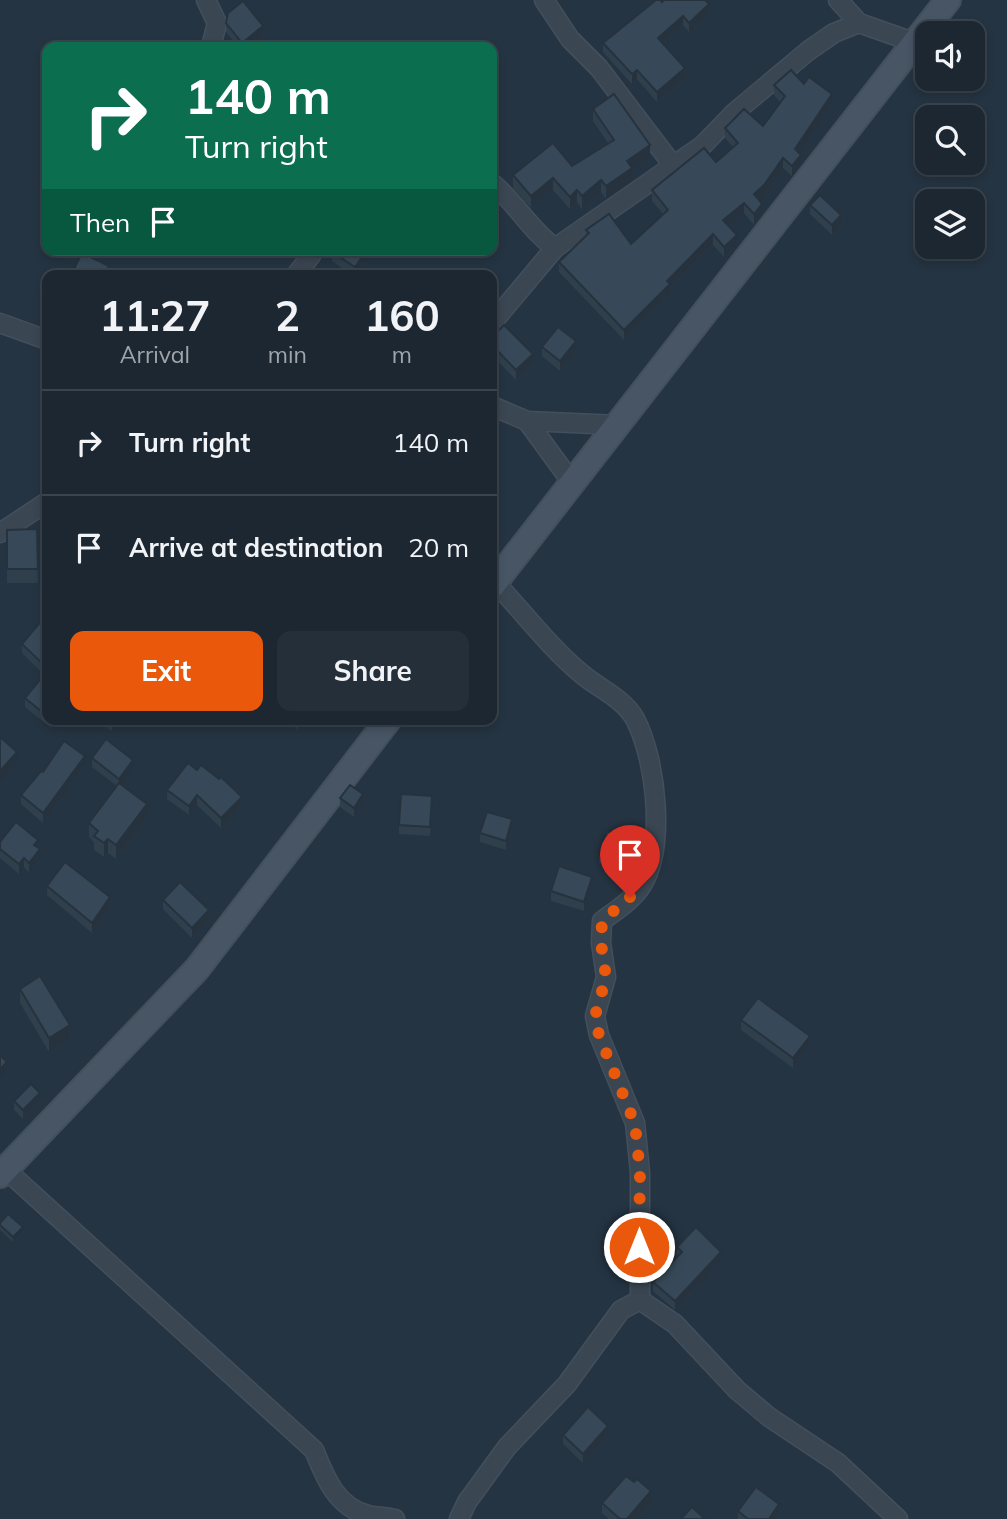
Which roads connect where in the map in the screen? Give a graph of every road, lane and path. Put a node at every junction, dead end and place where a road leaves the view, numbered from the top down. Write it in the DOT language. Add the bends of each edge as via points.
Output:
graph roads {
  1 [pos="206,0"];
  2 [pos="544,0"];
  3 [pos="838,0"];
  4 [pos="948,0"];
  5 [pos="859,23"];
  6 [pos="212,42"];
  7 [pos="913,42"];
  8 [pos="672,164"];
  9 [pos="497,187"];
  10 [pos="555,248"];
  11 [pos="310,256"];
  12 [pos="300,270"];
  13 [pos="497,317"];
  14 [pos="0,323"];
  15 [pos="42,338"];
  16 [pos="497,408"];
  17 [pos="527,421"];
  18 [pos="618,425"];
  19 [pos="573,484"];
  20 [pos="42,505"];
  21 [pos="0,533"];
  22 [pos="497,579"];
  23 [pos="497,588"];
  24 [pos="384,725"];
  25 [pos="2,1172"];
  26 [pos="640,1300"];
  27 [pos="395,1519"];
  28 [pos="459,1519"];
  29 [pos="898,1519"];
  1 -- 6 [label="street" via="217,23"];
  2 -- 8 [label="street"];
  3 -- 5 [label="street"];
  4 -- 7 [label="street"];
  5 -- 7 [label="street"];
  5 -- 8 [label="street" via="808,51 703,145"];
  7 -- 18 [label="street"];
  8 -- 10 [label="street"];
  9 -- 10 [label="street"];
  10 -- 13 [label="street"];
  11 -- 12 [label="street"];
  14 -- 15 [label="street"];
  16 -- 17 [label="street"];
  17 -- 18 [label="street"];
  17 -- 19 [label="street"];
  18 -- 19 [label="street"];
  19 -- 22 [label="street"];
  20 -- 21 [label="street"];
  23 -- 26 [label="street" via="583,675 616,698 635,719 657,802 653,849 642,885 602,921 606,977 595,1016 635,1124 640,1172"];
  24 -- 25 [label="street" via="197,969"];
  25 -- 27 [label="street" via="314,1450 328,1484 345,1504 367,1515"];
  26 -- 28 [label="street" via="621,1310 567,1384 507,1447"];
  26 -- 29 [label="street" via="675,1324 737,1390 838,1463"];
}
